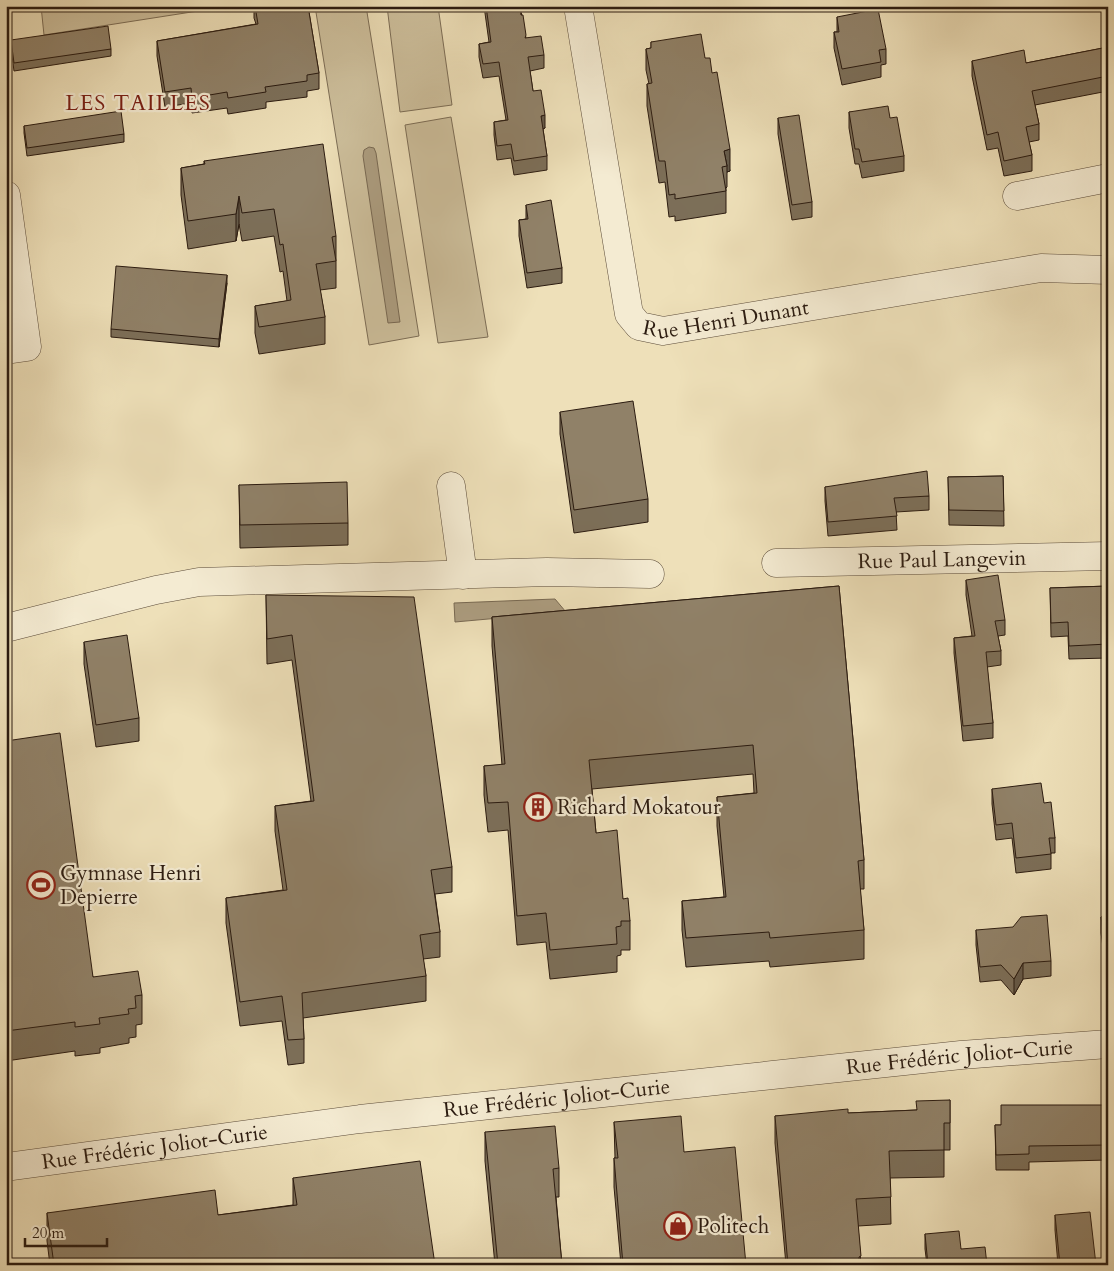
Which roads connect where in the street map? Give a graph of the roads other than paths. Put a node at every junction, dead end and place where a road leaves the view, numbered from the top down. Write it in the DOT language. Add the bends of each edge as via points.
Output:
graph roads {
  1 [pos="578,6"];
  2 [pos="1108,178"];
  3 [pos="6,195"];
  4 [pos="1017,196"];
  5 [pos="1108,270"];
  6 [pos="6,350"];
  7 [pos="451,486"];
  8 [pos="1108,556"];
  9 [pos="776,563"];
  10 [pos="650,574"];
  11 [pos="463,575"];
  12 [pos="6,628"];
  13 [pos="1108,1044"];
  14 [pos="6,1167"];
  1 -- 5 [label="street, Rue Henri Dunant" via="629,314 639,326 663,330 1041,268"];
  2 -- 4 [label="street"];
  3 -- 6 [label="street" via="27,347"];
  7 -- 11 [label="street"];
  8 -- 9 [label="street, Rue Paul Langevin"];
  10 -- 11 [label="street" via="547,572"];
  11 -- 12 [label="street" via="199,582"];
  13 -- 14 [label="street, Rue Frédéric Joliot-Curie" via="961,1054 370,1118"];
}
